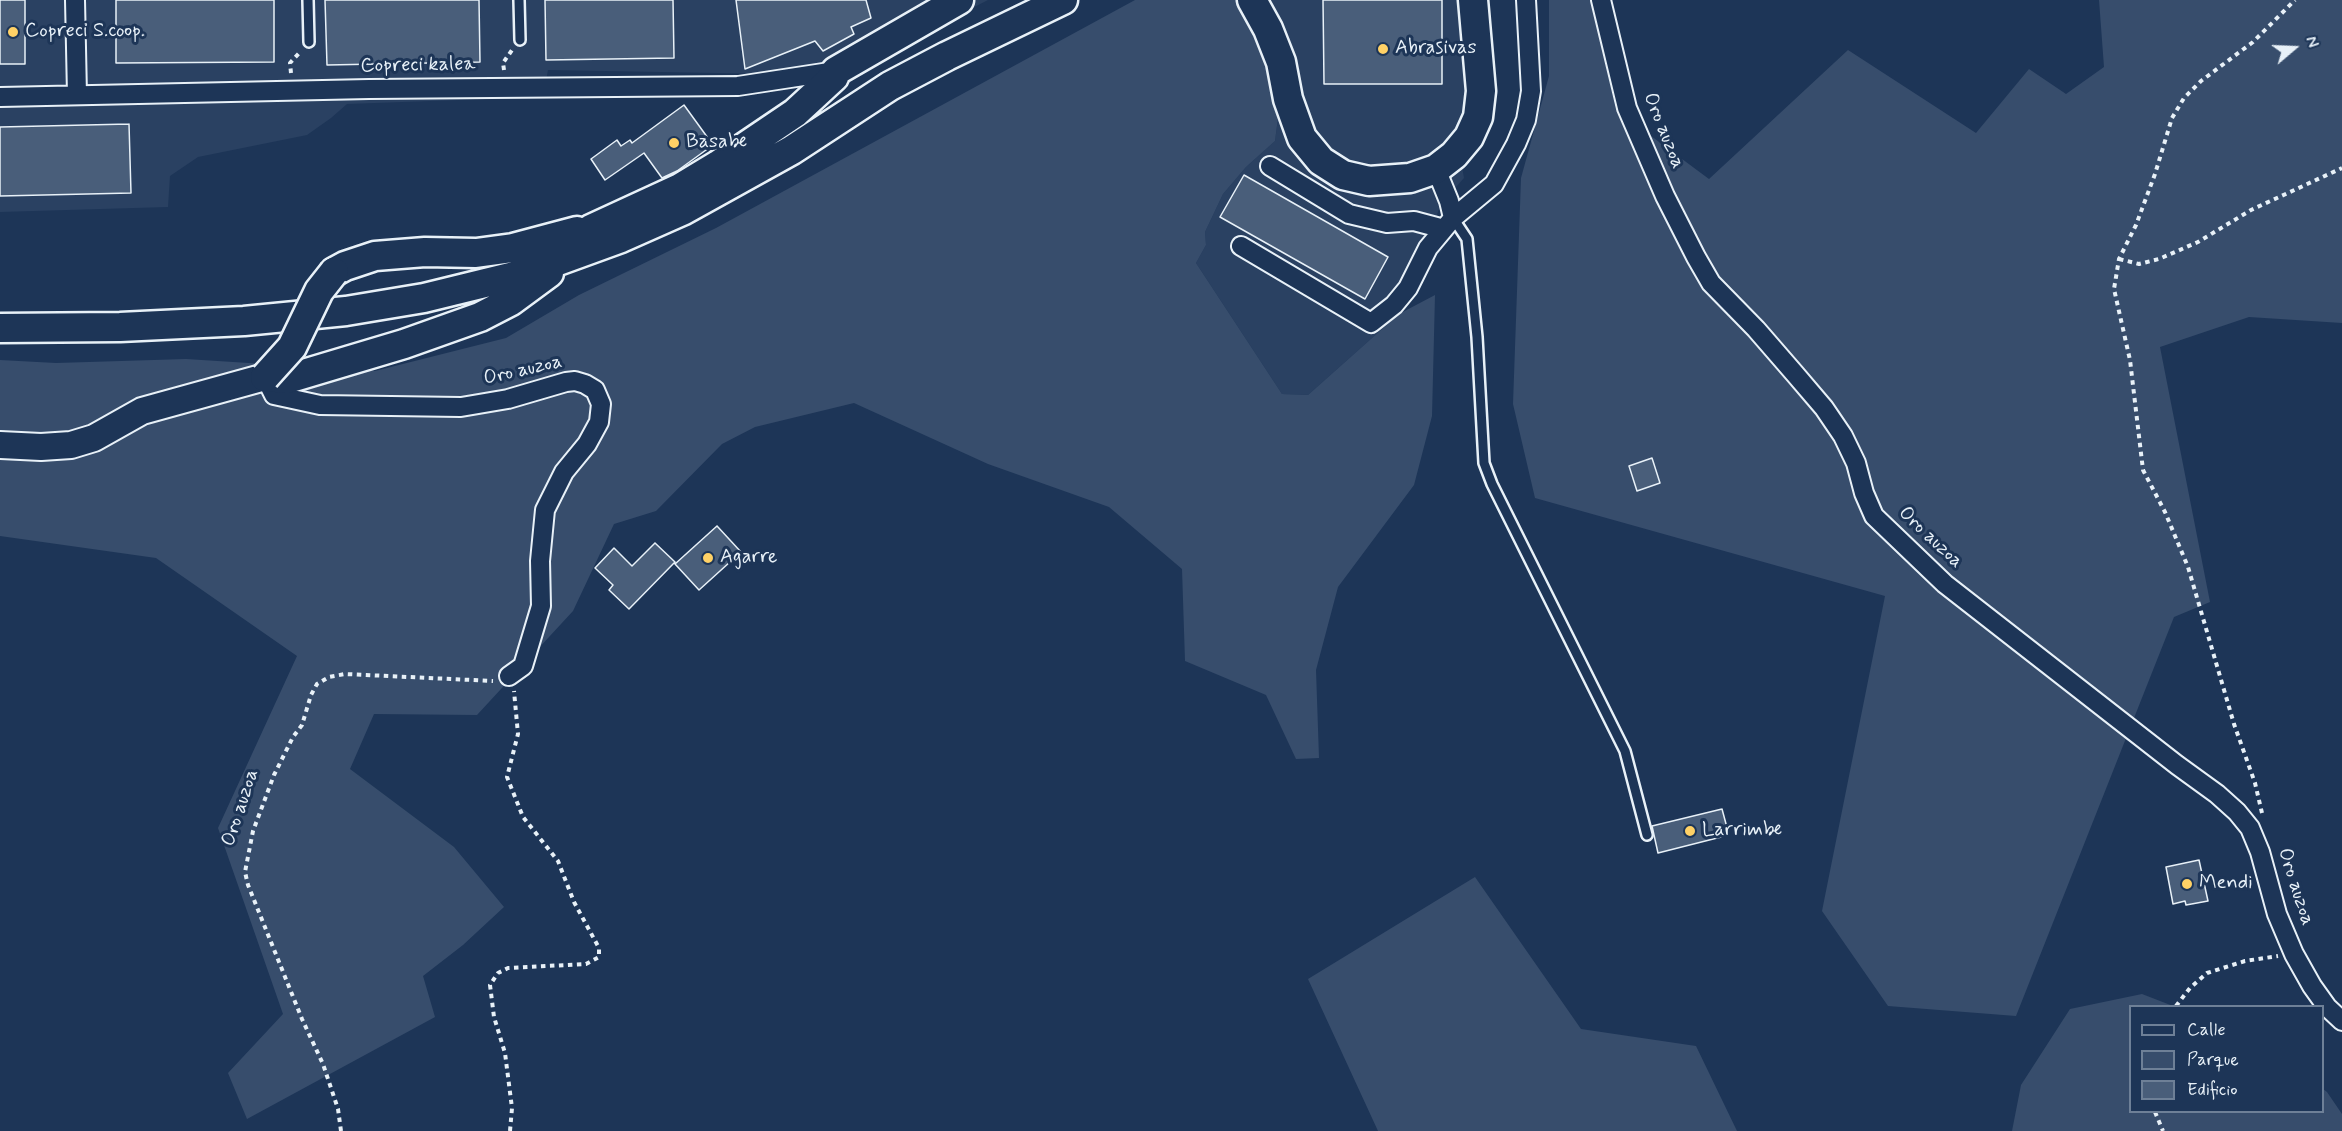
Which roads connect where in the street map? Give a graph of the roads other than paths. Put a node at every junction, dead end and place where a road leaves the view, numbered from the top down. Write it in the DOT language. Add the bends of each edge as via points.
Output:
graph roads {
  1 [pos="75,0"];
  2 [pos="308,0"];
  3 [pos="519,0"];
  4 [pos="959,0"];
  5 [pos="1252,0"];
  6 [pos="1473,0"];
  7 [pos="1526,0"];
  8 [pos="1601,0"];
  9 [pos="1063,2"];
  10 [pos="520,40"];
  11 [pos="309,42"];
  12 [pos="836,71"];
  13 [pos="77,95"];
  14 [pos="0,97"];
  15 [pos="1270,166"];
  16 [pos="1436,169"];
  17 [pos="1448,223"];
  18 [pos="591,229"];
  19 [pos="1241,246"];
  20 [pos="565,260"];
  21 [pos="424,298"];
  22 [pos="0,328"];
  23 [pos="265,377"];
  24 [pos="0,445"];
  25 [pos="509,676"];
  26 [pos="1647,835"];
  27 [pos="2342,1021"];
  1 -- 13 [label="street"];
  2 -- 11 [label="lane"];
  3 -- 10 [label="lane"];
  4 -- 12 [label="main road"];
  5 -- 16 [label="main road" via="1281,62 1288,99 1302,138 1321,161 1343,175 1369,181 1410,178"];
  6 -- 16 [label="main road" via="1481,91 1478,117 1469,137"];
  7 -- 17 [label="street" via="1531,91 1526,120 1494,184"];
  8 -- 27 [label="street, Oro auzoa" via="1627,108 1696,257 1712,283 1824,408 1856,464 1874,516 1945,584 2217,794 2250,828 2294,954 2327,1007"];
  9 -- 20 [label="main road" via="890,86 792,150 692,206"];
  12 -- 13 [label="street, Copreci kalea" via="738,86"];
  12 -- 18 [label="main road" via="795,113 718,165 656,200"];
  13 -- 14 [label="street, Copreci kalea"];
  15 -- 17 [label="street" via="1349,214 1387,223"];
  16 -- 17 [label="street" via="1449,201"];
  17 -- 19 [label="street" via="1428,248 1408,288 1371,323"];
  17 -- 26 [label="lane" via="1467,239 1478,337 1484,463 1625,751"];
  18 -- 21 [label="main road" via="551,251 460,277"];
  18 -- 23 [label="main road, bridge" via="513,248 375,256 345,266 334,272 319,291 292,347"];
  20 -- 21 [label="main road" via="477,287"];
  20 -- 23 [label="main road" via="511,301 480,317 287,379"];
  21 -- 22 [label="main road" via="346,311 244,321"];
  23 -- 24 [label="street" via="142,411 94,438 71,445"];
  23 -- 25 [label="street, Oro auzoa" via="274,395 320,405 461,407 508,399 566,382 585,384 595,390 601,404 599,422 564,472 545,510 541,606 523,666"];
}
